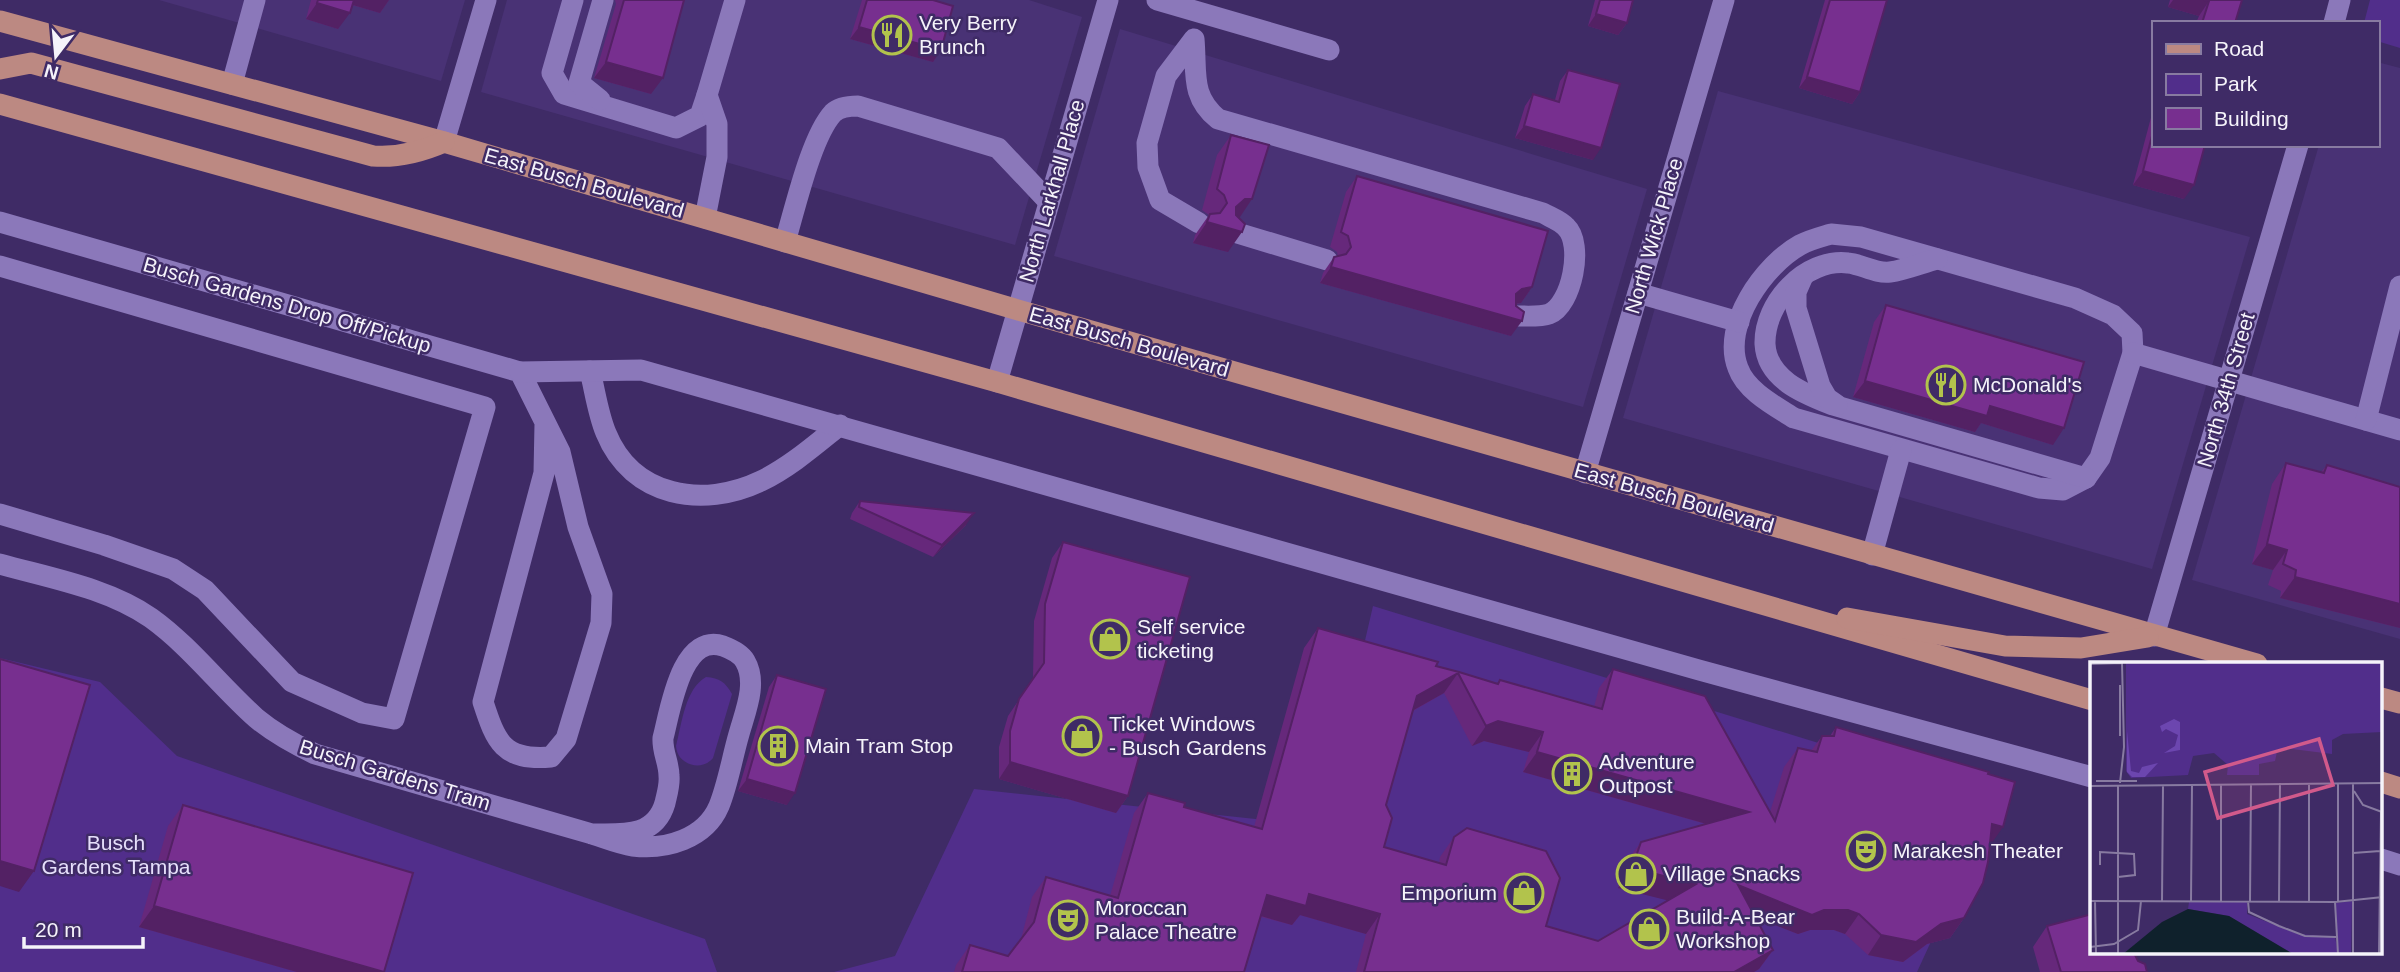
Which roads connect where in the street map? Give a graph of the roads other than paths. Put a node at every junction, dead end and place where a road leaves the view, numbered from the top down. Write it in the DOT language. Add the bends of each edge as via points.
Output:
graph roads {
  1 [pos="256,0"];
  2 [pos="486,0"];
  3 [pos="573,0"];
  4 [pos="603,0"];
  5 [pos="735,0"];
  6 [pos="1108,0"];
  7 [pos="1157,0"];
  8 [pos="1724,0"];
  9 [pos="2340,0"];
  10 [pos="1202,13"];
  11 [pos="0,21"];
  12 [pos="2335,21"];
  13 [pos="1194,39"];
  14 [pos="1329,50"];
  15 [pos="0,69"];
  16 [pos="232,84"];
  17 [pos="707,95"];
  18 [pos="0,104"];
  19 [pos="618,110"];
  20 [pos="444,142"];
  21 [pos="2297,147"];
  22 [pos="1049,202"];
  23 [pos="705,218"];
  24 [pos="0,222"];
  25 [pos="1199,223"];
  26 [pos="1234,232"];
  27 [pos="785,242"];
  28 [pos="1937,259"];
  29 [pos="1327,260"];
  30 [pos="0,266"];
  31 [pos="1803,276"];
  32 [pos="2400,286"];
  33 [pos="1638,293"];
  34 [pos="1018,310"];
  35 [pos="1517,316"];
  36 [pos="1739,322"];
  37 [pos="2133,353"];
  38 [pos="590,371"];
  39 [pos="520,372"];
  40 [pos="2229,381"];
  41 [pos="996,382"];
  42 [pos="1839,406"];
  43 [pos="2366,420"];
  44 [pos="545,424"];
  45 [pos="839,425"];
  46 [pos="2400,430"];
  47 [pos="1901,450"];
  48 [pos="1585,473"];
  49 [pos="2087,478"];
  50 [pos="0,514"];
  51 [pos="1872,555"];
  52 [pos="0,564"];
  53 [pos="1738,598"];
  54 [pos="2154,636"];
  55 [pos="2250,662"];
  56 [pos="2382,698"];
  57 [pos="2090,699"];
  58 [pos="2400,704"];
  59 [pos="2090,782"];
  60 [pos="2382,782"];
  61 [pos="2400,788"];
  62 [pos="592,834"];
  63 [pos="2382,859"];
  64 [pos="2400,865"];
  1 -- 16 [label="street"];
  2 -- 20 [label="street"];
  3 -- 19 [label="street" via="552,73 564,94"];
  4 -- 19 [label="street" via="579,83"];
  5 -- 17 [label="street"];
  6 -- 22 [label="street, North Larkhall Place"];
  7 -- 10 [label="street"];
  8 -- 33 [label="street, North Wick Place"];
  9 -- 12 [label="street"];
  10 -- 13 [label="street"];
  10 -- 14 [label="street"];
  11 -- 16 [label="main road, East Busch Boulevard"];
  13 -- 25 [label="street" via="1166,76 1147,143 1148,167 1160,200"];
  13 -- 35 [label="street" via="1198,94 1205,109 1218,119 1543,213 1567,227 1575,242 1576,260 1564,300 1550,314"];
  15 -- 20 [label="main road" via="31,63 373,156 399,156"];
  16 -- 20 [label="main road, East Busch Boulevard"];
  17 -- 19 [label="street" via="700,116 676,128"];
  17 -- 23 [label="street" via="717,124 717,157"];
  18 -- 41 [label="main road"];
  20 -- 23 [label="main road, East Busch Boulevard"];
  21 -- 40 [label="street, North 34th Street"];
  22 -- 27 [label="street" via="998,148 858,106 848,107 834,111 817,141"];
  22 -- 34 [label="street, North Larkhall Place"];
  23 -- 27 [label="main road, East Busch Boulevard"];
  24 -- 39 [label="street, Busch Gardens Drop Off/Pickup"];
  26 -- 29 [label="street"];
  27 -- 34 [label="main road, East Busch Boulevard"];
  28 -- 31 [label="street" via="1887,272 1847,262 1829,263"];
  28 -- 36 [label="street" via="1861,237 1831,234 1801,244 1773,265 1754,288"];
  28 -- 37 [label="street" via="2075,298 2113,315 2132,333"];
  30 -- 50 [label="street" via="485,407 394,719 362,713 292,682 205,590 173,569"];
  31 -- 42 [label="street" via="1796,308 1820,386"];
  31 -- 42 [label="street" via="1772,309 1765,347 1770,364 1784,381"];
  32 -- 43 [label="street"];
  33 -- 36 [label="street"];
  33 -- 48 [label="street, North Wick Place"];
  34 -- 41 [label="street, North Larkhall Place"];
  34 -- 48 [label="main road, East Busch Boulevard"];
  36 -- 47 [label="street" via="1735,345 1738,369 1773,405 1794,418"];
  37 -- 40 [label="street"];
  37 -- 49 [label="street" via="2100,458"];
  38 -- 39 [label="street, Busch Gardens Drop Off/Pickup"];
  38 -- 45 [label="street, Busch Gardens Drop Off/Pickup" via="642,370"];
  38 -- 45 [label="street" via="606,433 620,457 639,477 665,490 697,497 761,481"];
  39 -- 44 [label="street"];
  40 -- 43 [label="street"];
  40 -- 54 [label="street, North 34th Street"];
  41 -- 53 [label="main road"];
  42 -- 49 [label="street"];
  43 -- 46 [label="street"];
  44 -- 44 [label="street" via="544,473 483,702 494,735 509,751 534,759 551,757 566,739 601,623 602,594 578,527 560,453"];
  45 -- 59 [label="street, Busch Gardens Drop Off/Pickup"];
  47 -- 49 [label="street" via="2039,488 2063,490"];
  47 -- 51 [label="street"];
  48 -- 51 [label="main road, East Busch Boulevard"];
  51 -- 54 [label="main road, East Busch Boulevard"];
  52 -- 62 [label="street, Busch Gardens Tram" via="84,588 150,618 257,719 315,754"];
  53 -- 54 [label="main road" via="2005,646 2081,648"];
  53 -- 57 [label="main road"];
  54 -- 55 [label="main road, East Busch Boulevard"];
  56 -- 58 [label="main road"];
  60 -- 61 [label="main road"];
  62 -- 62 [label="street, Busch Gardens Tram" via="632,846 664,845 707,827 719,807 749,698 745,660 733,650 705,647 682,668 663,738 669,788 661,815 646,829"];
  63 -- 64 [label="street"];
}
